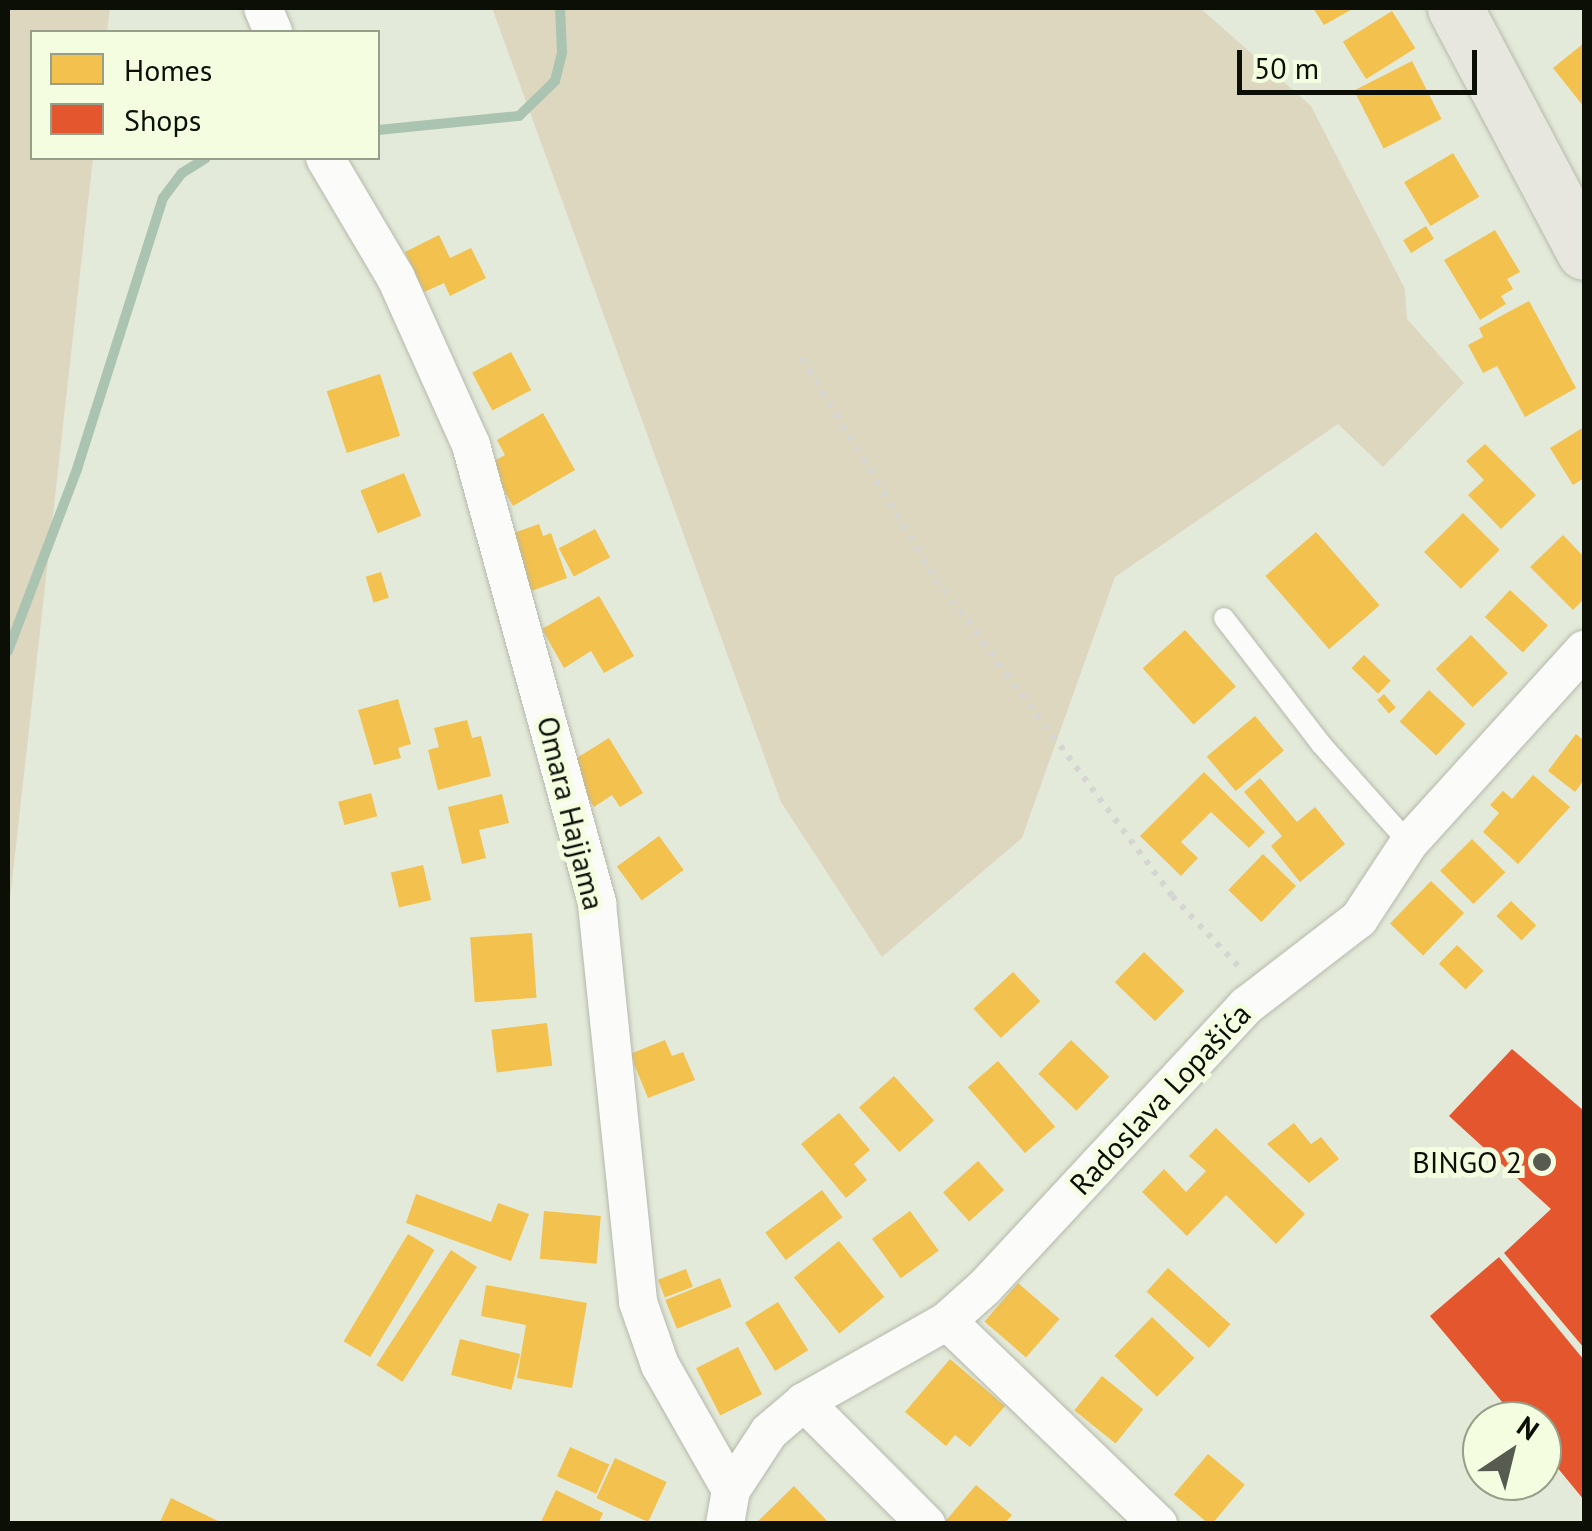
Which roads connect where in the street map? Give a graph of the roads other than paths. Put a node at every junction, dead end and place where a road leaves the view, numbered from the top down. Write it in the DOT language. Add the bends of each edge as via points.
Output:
graph roads {
  1 [pos="1455,8"];
  2 [pos="327,160"];
  3 [pos="1584,252"];
  4 [pos="1224,618"];
  5 [pos="1584,650"];
  6 [pos="1410,843"];
  7 [pos="947,1321"];
  8 [pos="804,1402"];
  9 [pos="728,1507"];
  10 [pos="926,1524"];
  11 [pos="1158,1524"];
  1 -- 3 [label="main road"];
  2 -- 9 [label="street, Omara Hajjama" via="403,292 472,445 597,904 638,1302 660,1365"];
  4 -- 6 [label="lane"];
  5 -- 6 [label="street, Radoslava Lopašića"];
  6 -- 7 [label="street, Radoslava Lopašića" via="1359,919 1261,991"];
  7 -- 8 [label="street, Radoslava Lopašića"];
  7 -- 11 [label="street"];
  8 -- 9 [label="street, Radoslava Lopašića" via="748,1456"];
  8 -- 10 [label="street"];
}
